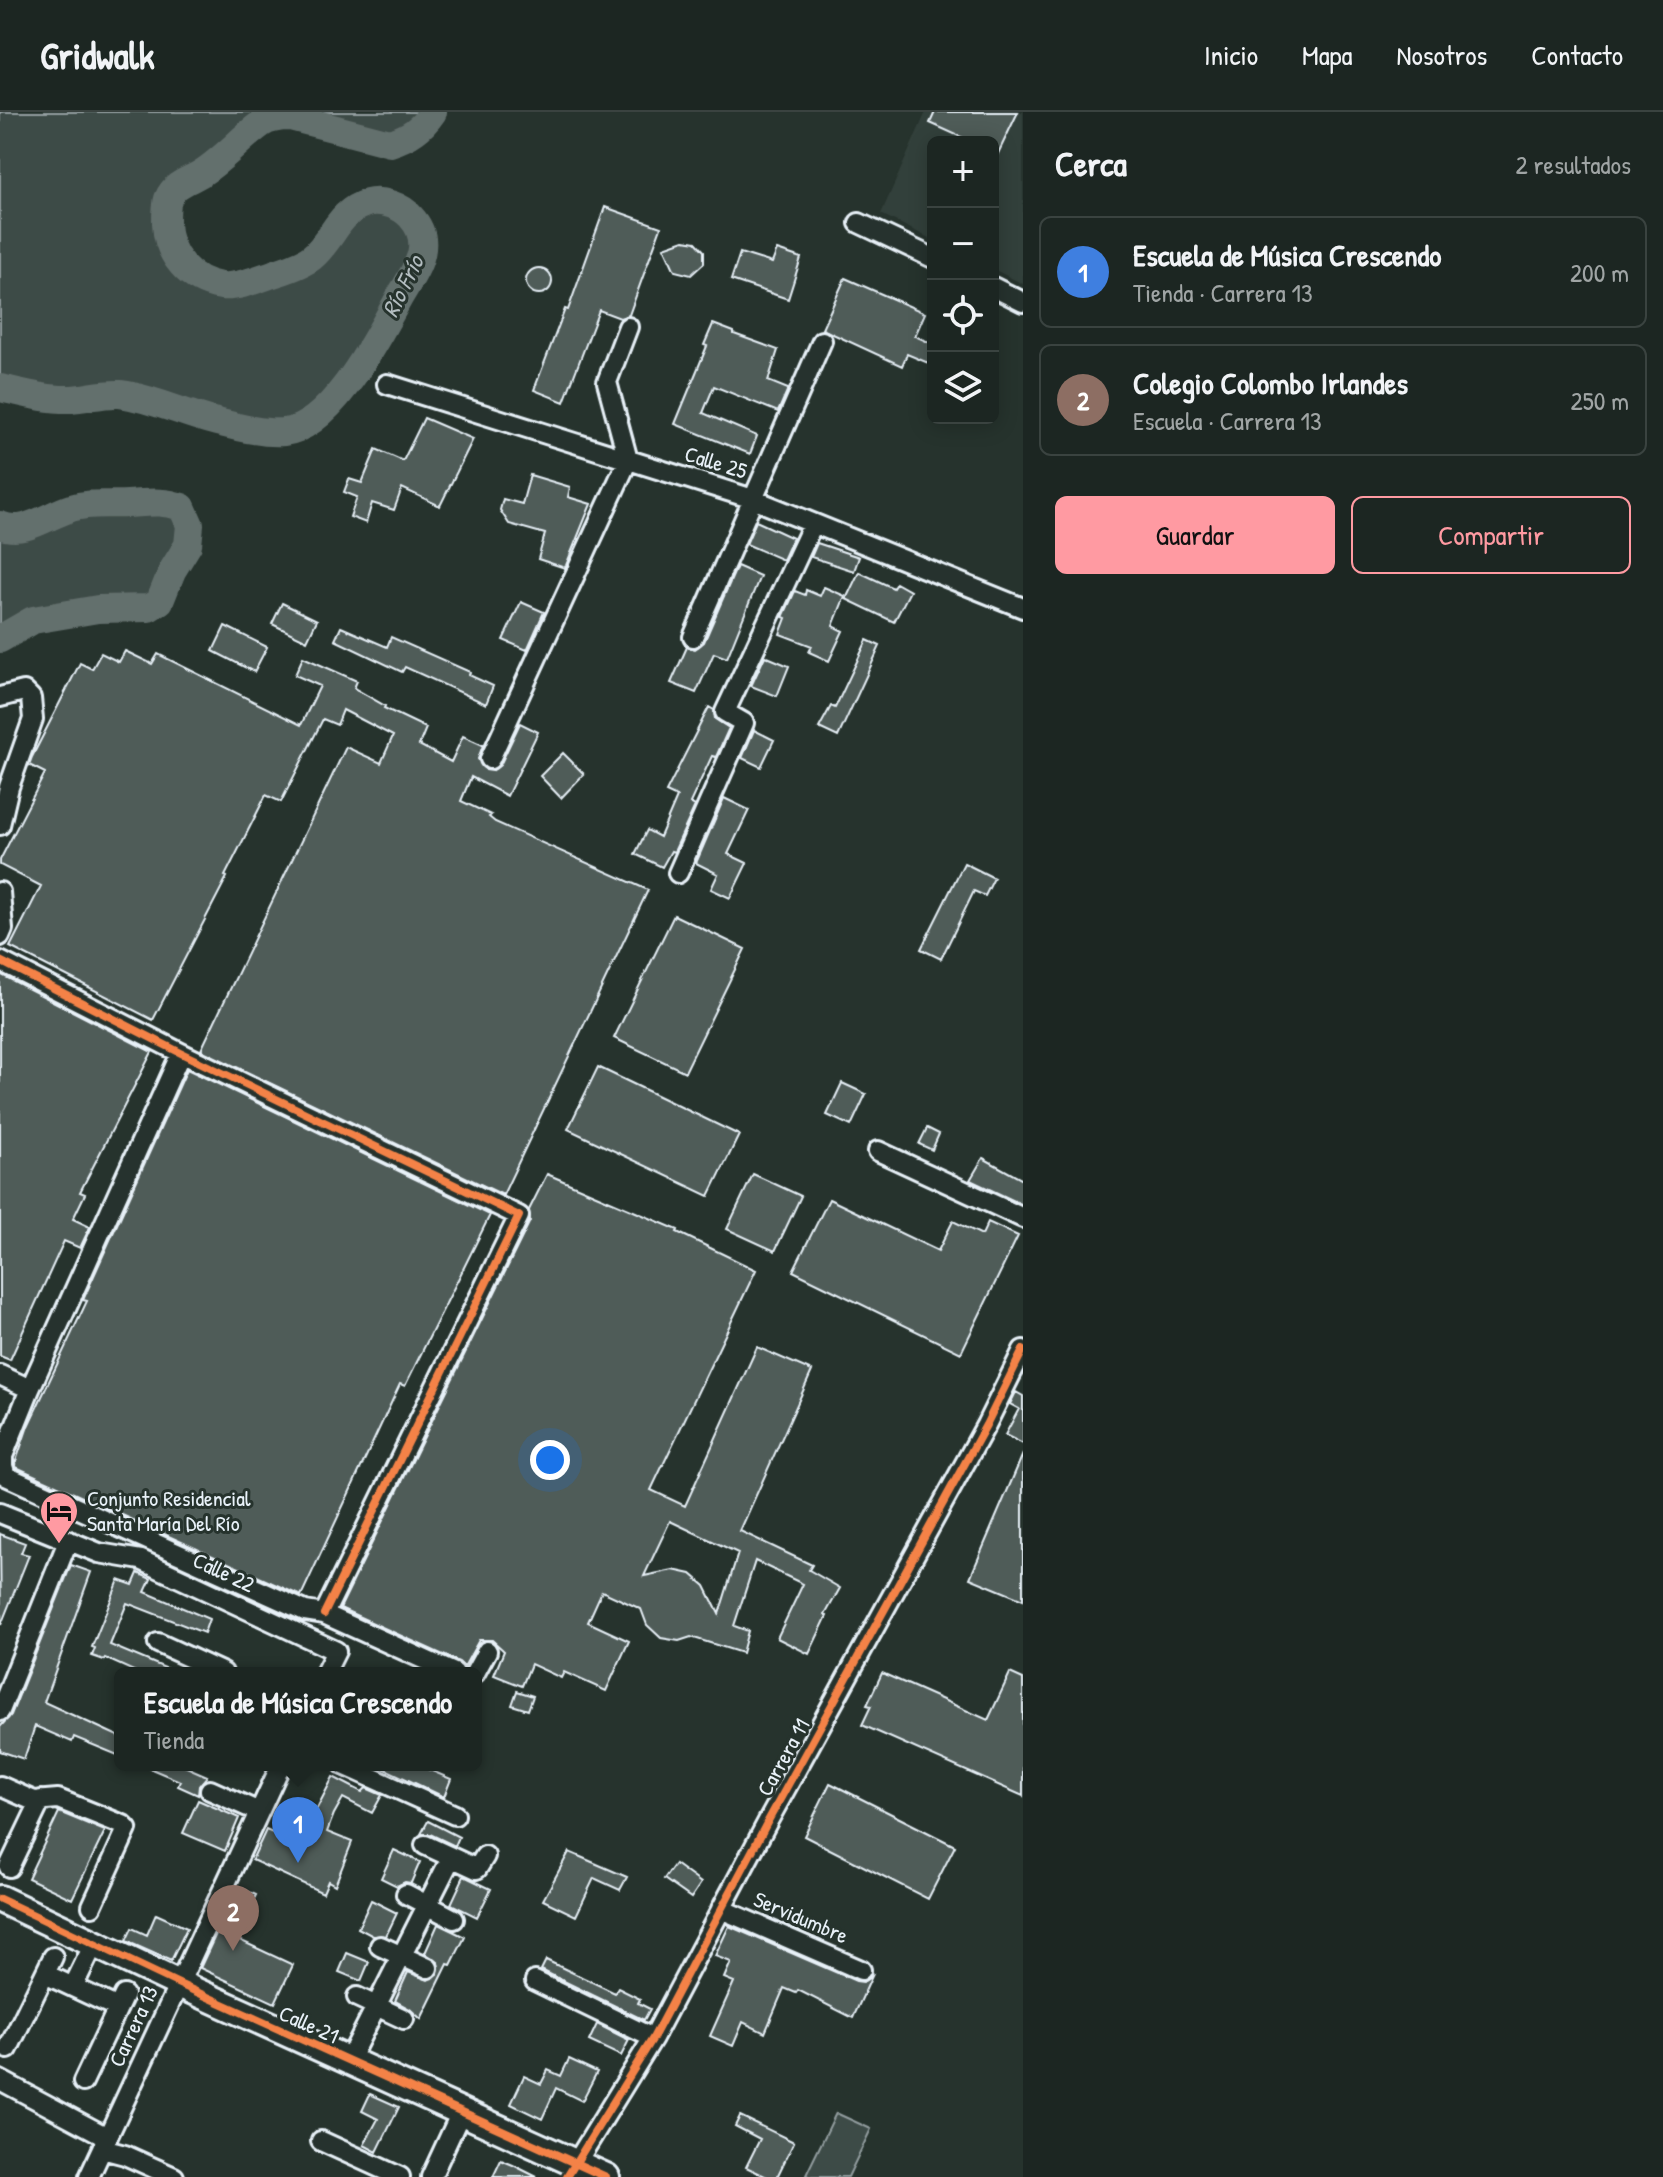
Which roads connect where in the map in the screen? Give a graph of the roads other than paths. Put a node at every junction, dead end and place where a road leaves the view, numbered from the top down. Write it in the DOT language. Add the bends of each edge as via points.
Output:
graph roads {
  1 [pos="859,223"];
  2 [pos="927,255"];
  3 [pos="999,290"];
  4 [pos="1023,302"];
  5 [pos="628,327"];
  6 [pos="822,341"];
  7 [pos="387,384"];
  8 [pos="628,460"];
  9 [pos="753,499"];
  10 [pos="813,524"];
  11 [pos="1023,608"];
  12 [pos="693,637"];
  13 [pos="0,697"];
  14 [pos="490,759"];
  15 [pos="0,825"];
  16 [pos="678,873"];
  17 [pos="0,892"];
  18 [pos="0,936"];
  19 [pos="0,961"];
  20 [pos="181,1053"];
  21 [pos="878,1151"];
  22 [pos="1023,1218"];
  23 [pos="1023,1350"];
  24 [pos="0,1375"];
  25 [pos="1016,1381"];
  26 [pos="30,1389"];
  27 [pos="0,1513"];
  28 [pos="68,1541"];
  29 [pos="324,1614"];
  30 [pos="158,1643"];
  31 [pos="487,1651"];
  32 [pos="210,1667"];
  33 [pos="328,1667"];
  34 [pos="441,1667"];
  35 [pos="478,1667"];
  36 [pos="0,1711"];
  37 [pos="278,1771"];
  38 [pos="357,1771"];
  39 [pos="0,1786"];
  40 [pos="210,1790"];
  41 [pos="41,1800"];
  42 [pos="259,1812"];
  43 [pos="455,1815"];
  44 [pos="425,1845"];
  45 [pos="485,1856"];
  46 [pos="451,1858"];
  47 [pos="9,1867"];
  48 [pos="406,1894"];
  49 [pos="0,1899"];
  50 [pos="427,1905"];
  51 [pos="92,1906"];
  52 [pos="721,1909"];
  53 [pos="454,1919"];
  54 [pos="94,1944"];
  55 [pos="380,1946"];
  56 [pos="402,1956"];
  57 [pos="428,1968"];
  58 [pos="861,1970"];
  59 [pos="535,1981"];
  60 [pos="179,1984"];
  61 [pos="73,1987"];
  62 [pos="357,1997"];
  63 [pos="376,2006"];
  64 [pos="404,2019"];
  65 [pos="653,2038"];
  66 [pos="8,2049"];
  67 [pos="348,2062"];
  68 [pos="0,2080"];
  69 [pos="83,2082"];
  70 [pos="462,2110"];
  71 [pos="321,2141"];
  72 [pos="105,2143"];
  73 [pos="571,2170"];
  74 [pos="89,2177"];
  75 [pos="174,2177"];
  76 [pos="400,2177"];
  77 [pos="431,2177"];
  78 [pos="606,2177"];
  1 -- 2 [label="street"];
  3 -- 4 [label="street"];
  5 -- 8 [label="street" via="607,382"];
  6 -- 9 [label="street"];
  7 -- 8 [label="street, Calle 25"];
  8 -- 9 [label="street, Calle 25"];
  8 -- 14 [label="street"];
  9 -- 10 [label="street, Calle 25"];
  9 -- 12 [label="street"];
  10 -- 11 [label="street, Calle 25"];
  10 -- 16 [label="street" via="725,712 744,723"];
  13 -- 15 [label="street" via="24,691 31,698 33,719"];
  17 -- 18 [label="street"];
  19 -- 20 [label="street"];
  20 -- 26 [label="street"];
  20 -- 29 [label="street" via="519,1216"];
  21 -- 22 [label="street"];
  23 -- 25 [label="street, Carrera 11"];
  24 -- 26 [label="street"];
  25 -- 52 [label="street, Carrera 11"];
  26 -- 29 [label="street" via="3,1456 6,1476 305,1611"];
  27 -- 28 [label="street, Calle 22"];
  28 -- 33 [label="street, Calle 22" via="141,1560 336,1651"];
  28 -- 36 [label="street"];
  29 -- 34 [label="street"];
  30 -- 32 [label="street"];
  31 -- 35 [label="street"];
  37 -- 42 [label="street, Carrera 13"];
  38 -- 43 [label="street"];
  39 -- 41 [label="street"];
  40 -- 42 [label="street"];
  41 -- 47 [label="street"];
  41 -- 51 [label="street" via="58,1799 127,1829"];
  42 -- 60 [label="street, Carrera 13"];
  44 -- 46 [label="street"];
  45 -- 46 [label="street" via="477,1869"];
  46 -- 50 [label="street"];
  48 -- 50 [label="street"];
  49 -- 54 [label="street, Calle 21"];
  50 -- 53 [label="street"];
  50 -- 56 [label="street"];
  52 -- 58 [label="street, Servidumbre"];
  52 -- 65 [label="street, Carrera 11"];
  54 -- 60 [label="street, Calle 21"];
  54 -- 61 [label="street"];
  55 -- 56 [label="street"];
  56 -- 57 [label="street"];
  56 -- 63 [label="street"];
  59 -- 65 [label="street"];
  60 -- 67 [label="street, Calle 21"];
  60 -- 72 [label="street, Carrera 13"];
  61 -- 66 [label="street" via="49,1966"];
  61 -- 69 [label="street" via="121,2002"];
  62 -- 63 [label="street"];
  63 -- 64 [label="street"];
  63 -- 67 [label="street"];
  65 -- 73 [label="street, Carrera 11"];
  67 -- 70 [label="street, Calle 21"];
  68 -- 72 [label="street"];
  70 -- 73 [label="street, Calle 21"];
  70 -- 77 [label="street"];
  71 -- 76 [label="street"];
  72 -- 74 [label="street, Carrera 13"];
  72 -- 75 [label="street"];
  73 -- 78 [label="street, Calle 21"];
}
